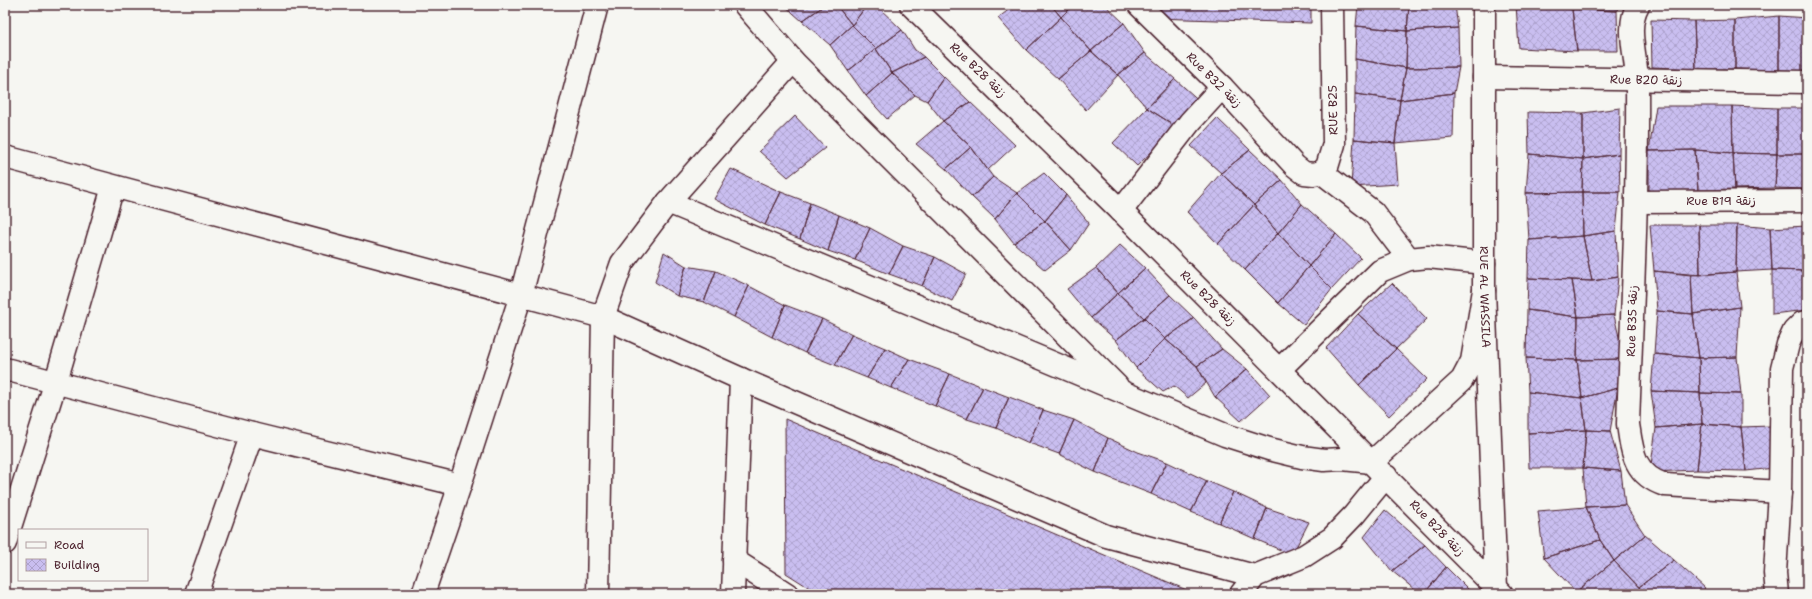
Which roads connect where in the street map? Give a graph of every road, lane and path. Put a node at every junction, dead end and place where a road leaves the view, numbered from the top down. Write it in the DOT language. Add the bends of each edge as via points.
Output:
graph roads {
  1 [pos="596,5"];
  2 [pos="745,5"];
  3 [pos="911,5"];
  4 [pos="1139,5"];
  5 [pos="1332,5"];
  6 [pos="1484,5"];
  7 [pos="1638,5"];
  8 [pos="793,60"];
  9 [pos="1484,77"];
  10 [pos="1638,80"];
  11 [pos="1807,82"];
  12 [pos="1222,87"];
  13 [pos="5,157"];
  14 [pos="1322,172"];
  15 [pos="113,187"];
  16 [pos="1807,201"];
  17 [pos="668,202"];
  18 [pos="1636,202"];
  19 [pos="1122,211"];
  20 [pos="1409,259"];
  21 [pos="1484,264"];
  22 [pos="1484,290"];
  23 [pos="521,295"];
  24 [pos="603,317"];
  25 [pos="1807,322"];
  26 [pos="5,368"];
  27 [pos="1280,369"];
  28 [pos="741,379"];
  29 [pos="56,381"];
  30 [pos="1125,394"];
  31 [pos="252,434"];
  32 [pos="1379,469"];
  33 [pos="460,485"];
  34 [pos="1780,492"];
  35 [pos="5,543"];
  36 [pos="734,560"];
  37 [pos="1255,576"];
  38 [pos="1499,591"];
  39 [pos="196,594"];
  40 [pos="423,594"];
  41 [pos="598,594"];
  42 [pos="733,594"];
  43 [pos="787,594"];
  44 [pos="1241,594"];
  45 [pos="1777,594"];
  1 -- 23 [label="street"];
  2 -- 8 [label="street"];
  3 -- 19 [label="street, Rue B28 زنقة"];
  4 -- 12 [label="street, Rue B32 زنقة"];
  5 -- 14 [label="street, RUE B25" via="1334,144 1327,167"];
  6 -- 9 [label="street, RUE AL WASSILA"];
  7 -- 10 [label="street, Rue B35 زنقة" via="1633,13 1632,26"];
  8 -- 17 [label="street"];
  8 -- 30 [label="street"];
  9 -- 10 [label="street, Rue B20 زنقة"];
  9 -- 21 [label="street, RUE AL WASSILA"];
  10 -- 11 [label="street, Rue B20 زنقة"];
  10 -- 18 [label="street, Rue B35 زنقة"];
  12 -- 14 [label="street, Rue B32 زنقة" via="1295,166 1304,172"];
  12 -- 19 [label="street" via="1190,122"];
  13 -- 15 [label="street"];
  14 -- 20 [label="street" via="1373,212"];
  15 -- 23 [label="street"];
  15 -- 29 [label="street"];
  16 -- 18 [label="street, Rue B19 زنقة"];
  17 -- 24 [label="street" via="622,263"];
  17 -- 30 [label="street"];
  18 -- 34 [label="street, Rue B35 زنقة" via="1628,424 1631,451 1639,468 1665,485"];
  19 -- 27 [label="street, Rue B28 زنقة"];
  20 -- 21 [label="street" via="1428,257"];
  20 -- 27 [label="street" via="1380,271"];
  21 -- 22 [label="street, RUE AL WASSILA"];
  22 -- 32 [label="street" via="1472,361 1462,380"];
  22 -- 38 [label="street, RUE AL WASSILA"];
  23 -- 24 [label="street"];
  23 -- 33 [label="street"];
  24 -- 28 [label="street"];
  24 -- 41 [label="street"];
  25 -- 34 [label="street" via="1802,323 1794,331 1782,368"];
  26 -- 29 [label="street"];
  27 -- 32 [label="street, Rue B28 زنقة"];
  28 -- 36 [label="street"];
  28 -- 37 [label="street" via="1106,536"];
  29 -- 31 [label="street"];
  29 -- 35 [label="street"];
  30 -- 32 [label="street" via="1225,435 1270,449 1324,460 1342,459"];
  31 -- 33 [label="street"];
  31 -- 39 [label="street"];
  32 -- 37 [label="street" via="1354,516 1332,538 1304,556"];
  32 -- 38 [label="street, Rue B28 زنقة"];
  33 -- 40 [label="street"];
  34 -- 45 [label="street" via="1774,573"];
  36 -- 42 [label="street"];
  36 -- 43 [label="street"];
  37 -- 44 [label="street"];
}
